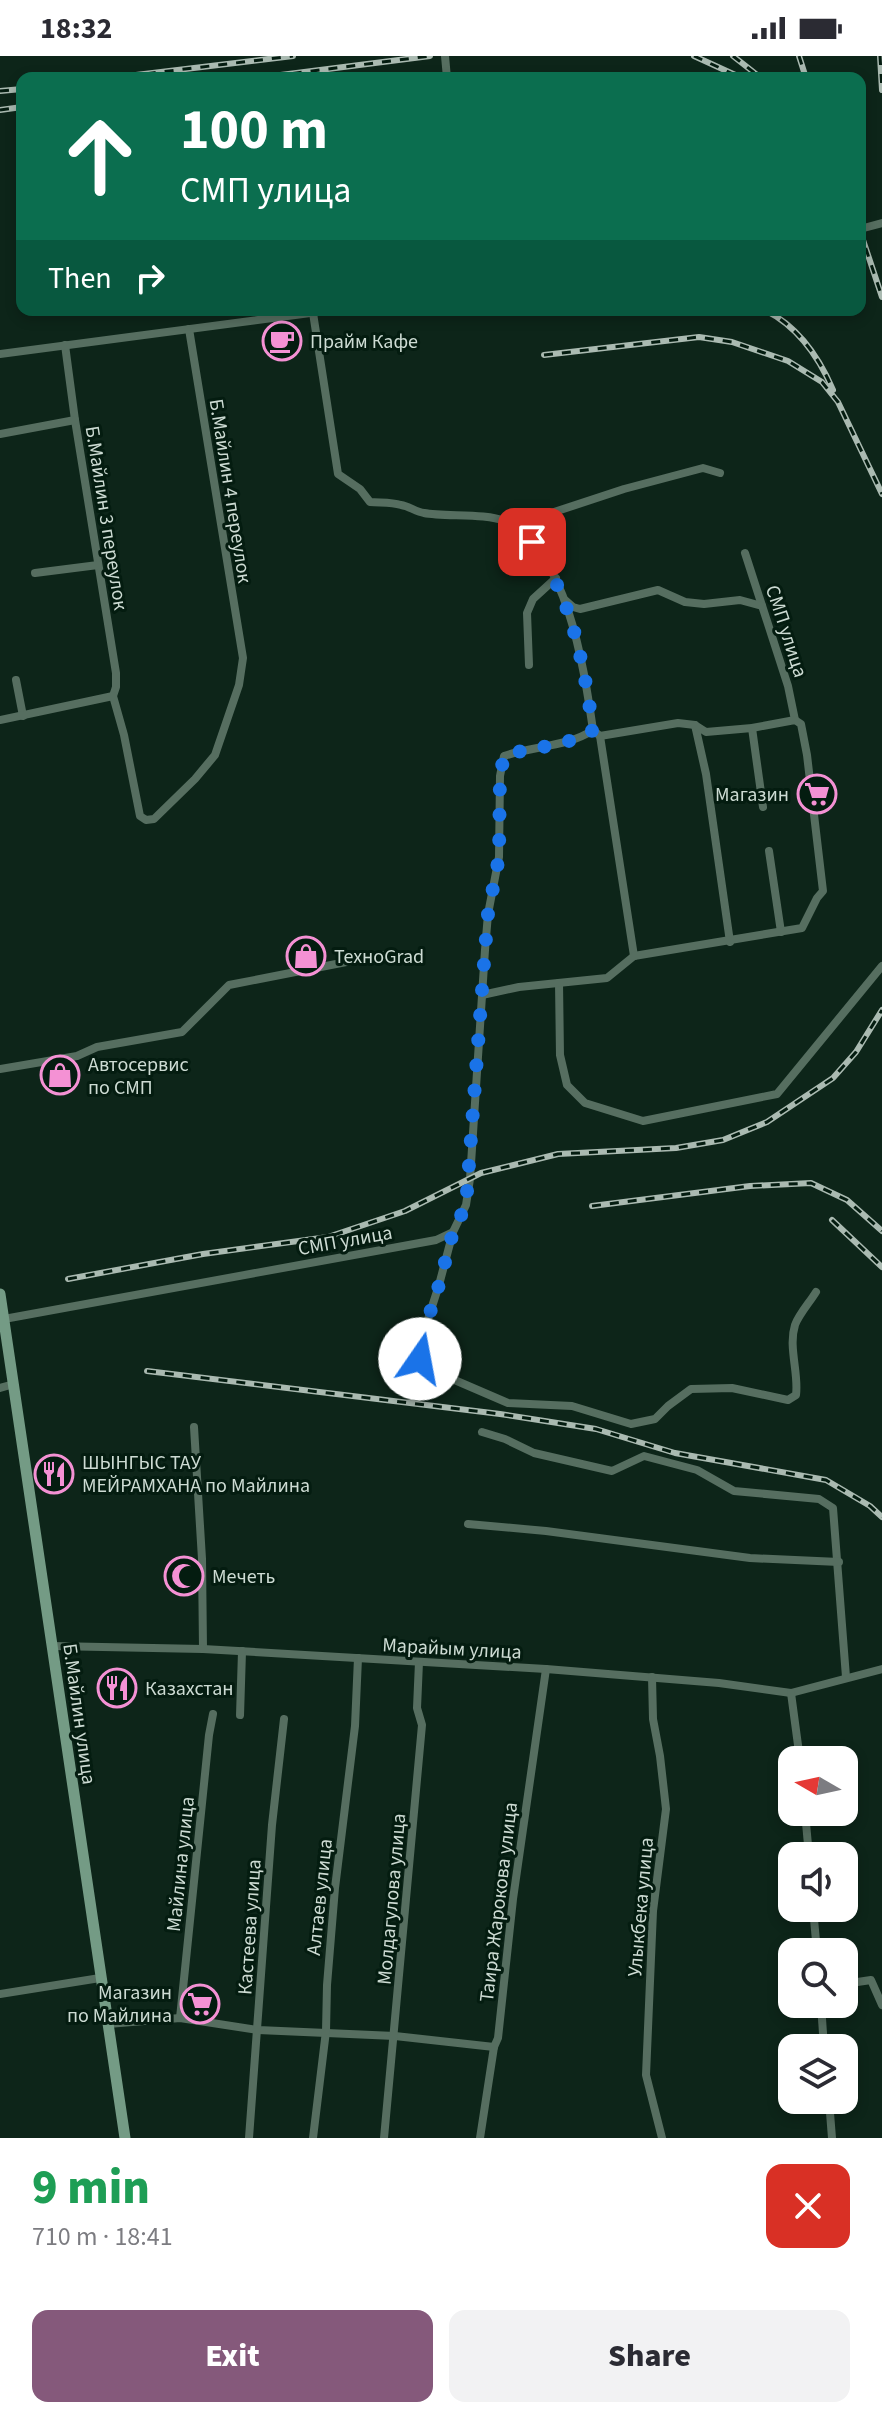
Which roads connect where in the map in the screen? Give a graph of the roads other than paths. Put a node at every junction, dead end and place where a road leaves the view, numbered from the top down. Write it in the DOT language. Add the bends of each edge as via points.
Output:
graph roads {
  1 [pos="290,316"];
  2 [pos="313,316"];
  3 [pos="189,329"];
  4 [pos="65,345"];
  5 [pos="0,354"];
  6 [pos="75,420"];
  7 [pos="0,434"];
  8 [pos="720,473"];
  9 [pos="505,522"];
  10 [pos="745,553"];
  11 [pos="98,565"];
  12 [pos="35,573"];
  13 [pos="556,578"];
  14 [pos="565,600"];
  15 [pos="762,606"];
  16 [pos="243,658"];
  17 [pos="529,665"];
  18 [pos="16,680"];
  19 [pos="113,696"];
  20 [pos="23,716"];
  21 [pos="0,720"];
  22 [pos="795,720"];
  23 [pos="695,725"];
  24 [pos="752,728"];
  25 [pos="596,733"];
  26 [pos="763,807"];
  27 [pos="769,851"];
  28 [pos="781,932"];
  29 [pos="730,942"];
  30 [pos="382,955"];
  31 [pos="634,956"];
  32 [pos="882,966"];
  33 [pos="559,983"];
  34 [pos="482,995"];
  35 [pos="0,1069"];
  36 [pos="453,1232"];
  37 [pos="816,1292"];
  38 [pos="0,1294"];
  39 [pos="4,1319"];
  40 [pos="14,1384"];
  41 [pos="0,1388"];
  42 [pos="194,1427"];
  43 [pos="482,1432"];
  44 [pos="468,1524"];
  45 [pos="839,1562"];
  46 [pos="52,1646"];
  47 [pos="203,1649"];
  48 [pos="242,1651"];
  49 [pos="358,1658"];
  50 [pos="419,1662"];
  51 [pos="546,1669"];
  52 [pos="882,1669"];
  53 [pos="652,1677"];
  54 [pos="846,1677"];
  55 [pos="791,1693"];
  56 [pos="213,1714"];
  57 [pos="240,1715"];
  58 [pos="284,1719"];
  59 [pos="798,1746"];
  60 [pos="100,1978"];
  61 [pos="858,1982"];
  62 [pos="0,1994"];
  63 [pos="882,2005"];
  64 [pos="180,2018"];
  65 [pos="108,2024"];
  66 [pos="258,2030"];
  67 [pos="326,2031"];
  68 [pos="395,2036"];
  69 [pos="494,2047"];
  70 [pos="830,2114"];
  71 [pos="125,2138"];
  72 [pos="249,2138"];
  73 [pos="313,2138"];
  74 [pos="384,2138"];
  75 [pos="480,2138"];
  76 [pos="662,2138"];
  77 [pos="832,2138"];
  1 -- 3 [label="street"];
  2 -- 9 [label="street" via="338,474 370,502"];
  3 -- 4 [label="street"];
  3 -- 16 [label="street, Б.Майлин 4 переулок"];
  4 -- 5 [label="street"];
  4 -- 6 [label="street, Б.Майлин 3 переулок"];
  6 -- 7 [label="street"];
  6 -- 11 [label="street, Б.Майлин 3 переулок"];
  8 -- 9 [label="street" via="703,468 539,517"];
  9 -- 13 [label="street" via="532,542"];
  10 -- 15 [label="street, СМП улица"];
  11 -- 12 [label="street"];
  11 -- 19 [label="street, Б.Майлин 3 переулок" via="116,673"];
  13 -- 14 [label="street"];
  13 -- 17 [label="street" via="533,599 527,613"];
  14 -- 15 [label="street" via="580,609 658,590 685,602 740,600"];
  14 -- 25 [label="street"];
  15 -- 22 [label="street, СМП улица"];
  16 -- 19 [label="street, Б.Майлин 3 переулок" via="215,755 154,819 140,816"];
  18 -- 20 [label="street"];
  19 -- 20 [label="street"];
  20 -- 21 [label="street"];
  22 -- 24 [label="street"];
  22 -- 28 [label="street, СМП улица" via="801,724 807,755 823,891 802,928"];
  23 -- 24 [label="street" via="706,732"];
  23 -- 25 [label="street"];
  23 -- 29 [label="street"];
  24 -- 26 [label="street"];
  25 -- 31 [label="street"];
  25 -- 34 [label="street" via="504,756 499,857"];
  27 -- 28 [label="street"];
  28 -- 29 [label="street, СМП улица"];
  29 -- 31 [label="street, СМП улица"];
  30 -- 35 [label="street" via="229,985 182,1032"];
  31 -- 33 [label="street, СМП улица" via="607,978"];
  32 -- 33 [label="street" via="777,1094 643,1121 585,1103 567,1085 560,1055"];
  33 -- 34 [label="street, СМП улица"];
  34 -- 36 [label="street" via="470,1179 466,1205"];
  36 -- 37 [label="street" via="418,1350 429,1369 508,1403 572,1406 631,1424 655,1419 691,1389 732,1388 788,1400 796,1395 795,1325"];
  36 -- 39 [label="street, СМП улица" via="436,1240"];
  38 -- 39 [label="street, Б.Майлин улица"];
  39 -- 40 [label="street, Б.Майлин улица"];
  40 -- 41 [label="street"];
  40 -- 46 [label="street, Б.Майлин улица"];
  42 -- 47 [label="street"];
  43 -- 45 [label="street" via="534,1453 612,1471 644,1456 697,1470 734,1491 819,1499 833,1508"];
  44 -- 45 [label="street" via="750,1558"];
  45 -- 54 [label="street"];
  46 -- 47 [label="street, Марайым улица"];
  46 -- 60 [label="street, Б.Майлин улица"];
  47 -- 48 [label="street, Марайым улица"];
  48 -- 49 [label="street, Марайым улица"];
  48 -- 57 [label="street"];
  49 -- 50 [label="street, Марайым улица"];
  49 -- 67 [label="street, Алтаев улица"];
  50 -- 51 [label="street, Марайым улица"];
  50 -- 68 [label="street, Молдагулова улица" via="417,1708 422,1725"];
  51 -- 53 [label="street, Марайым улица"];
  51 -- 69 [label="street, Таира Жарокова улица"];
  52 -- 54 [label="street, Марайым улица"];
  53 -- 55 [label="street, Марайым улица"];
  53 -- 76 [label="street, Улыкбека улица" via="666,1809 652,1915 646,2075"];
  54 -- 55 [label="street, Марайым улица"];
  55 -- 59 [label="street"];
  56 -- 64 [label="street, Майлина улица"];
  58 -- 66 [label="street, Кастеева улица"];
  60 -- 62 [label="street"];
  60 -- 65 [label="street, Б.Майлин улица"];
  61 -- 63 [label="street" via="871,1980"];
  64 -- 65 [label="street"];
  64 -- 66 [label="street"];
  65 -- 71 [label="street, Б.Майлин улица"];
  66 -- 67 [label="street"];
  66 -- 72 [label="street, Кастеева улица"];
  67 -- 68 [label="street"];
  67 -- 73 [label="street, Алтаев улица"];
  68 -- 69 [label="street"];
  68 -- 74 [label="street, Молдагулова улица"];
  69 -- 75 [label="street, Таира Жарокова улица"];
  70 -- 77 [label="street"];
}
